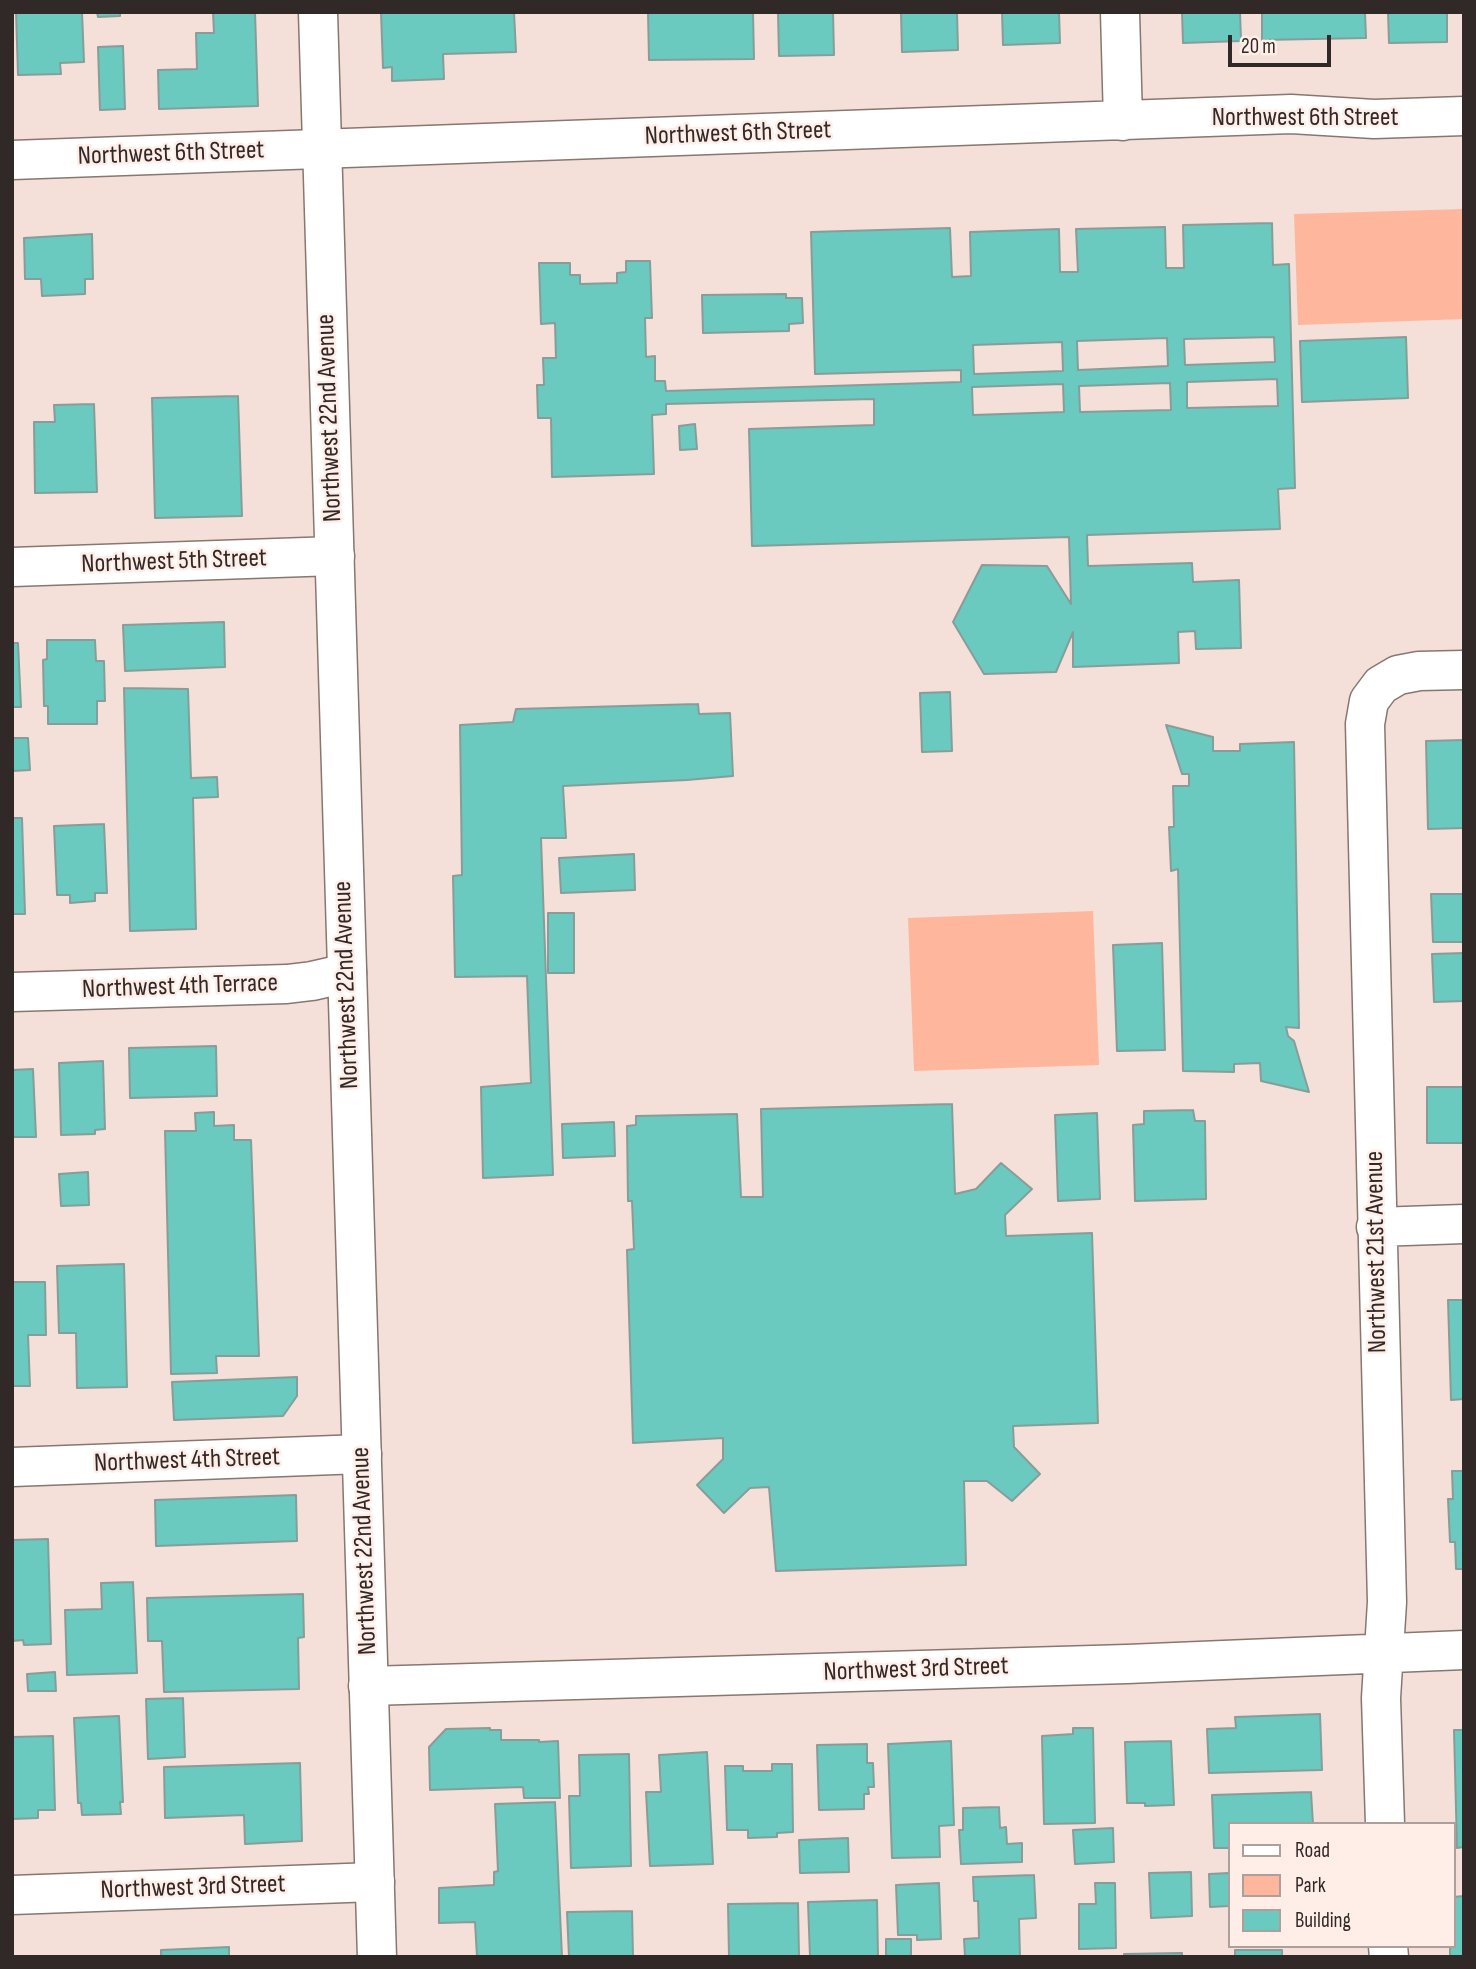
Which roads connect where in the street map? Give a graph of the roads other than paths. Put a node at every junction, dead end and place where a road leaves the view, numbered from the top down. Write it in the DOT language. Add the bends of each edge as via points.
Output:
graph roads {
  1 [pos="318,12"];
  2 [pos="1120,12"];
  3 [pos="1464,116"];
  4 [pos="1123,121"];
  5 [pos="322,149"];
  6 [pos="12,160"];
  7 [pos="335,556"];
  8 [pos="12,567"];
  9 [pos="1464,670"];
  10 [pos="347,973"];
  11 [pos="12,992"];
  12 [pos="1464,1224"];
  13 [pos="1376,1227"];
  14 [pos="362,1454"];
  15 [pos="12,1467"];
  16 [pos="1464,1650"];
  17 [pos="1384,1653"];
  18 [pos="368,1686"];
  19 [pos="1385,1822"];
  20 [pos="375,1882"];
  21 [pos="12,1895"];
  22 [pos="377,1957"];
  1 -- 5 [label="street, Northwest 22nd Avenue"];
  2 -- 4 [label="street"];
  3 -- 4 [label="street, Northwest 6th Street" via="1374,119 1291,114"];
  4 -- 5 [label="street, Northwest 6th Street"];
  5 -- 6 [label="street, Northwest 6th Street"];
  5 -- 7 [label="street, Northwest 22nd Avenue"];
  7 -- 8 [label="street, Northwest 5th Street"];
  7 -- 10 [label="street, Northwest 22nd Avenue"];
  9 -- 13 [label="street, Northwest 21st Avenue" via="1398,675 1381,685 1369,701 1365,723"];
  10 -- 11 [label="street, Northwest 4th Terrace" via="287,984"];
  10 -- 14 [label="street, Northwest 22nd Avenue"];
  12 -- 13 [label="street"];
  13 -- 17 [label="street, Northwest 21st Avenue" via="1387,1602"];
  14 -- 15 [label="street, Northwest 4th Street"];
  14 -- 18 [label="street, Northwest 22nd Avenue"];
  16 -- 17 [label="street, Northwest 3rd Street"];
  17 -- 18 [label="street, Northwest 3rd Street"];
  17 -- 19 [label="street, Northwest 21st Avenue"];
  18 -- 20 [label="street, Northwest 22nd Avenue"];
  20 -- 21 [label="street, Northwest 3rd Street"];
  20 -- 22 [label="street, Northwest 22nd Avenue"];
}
